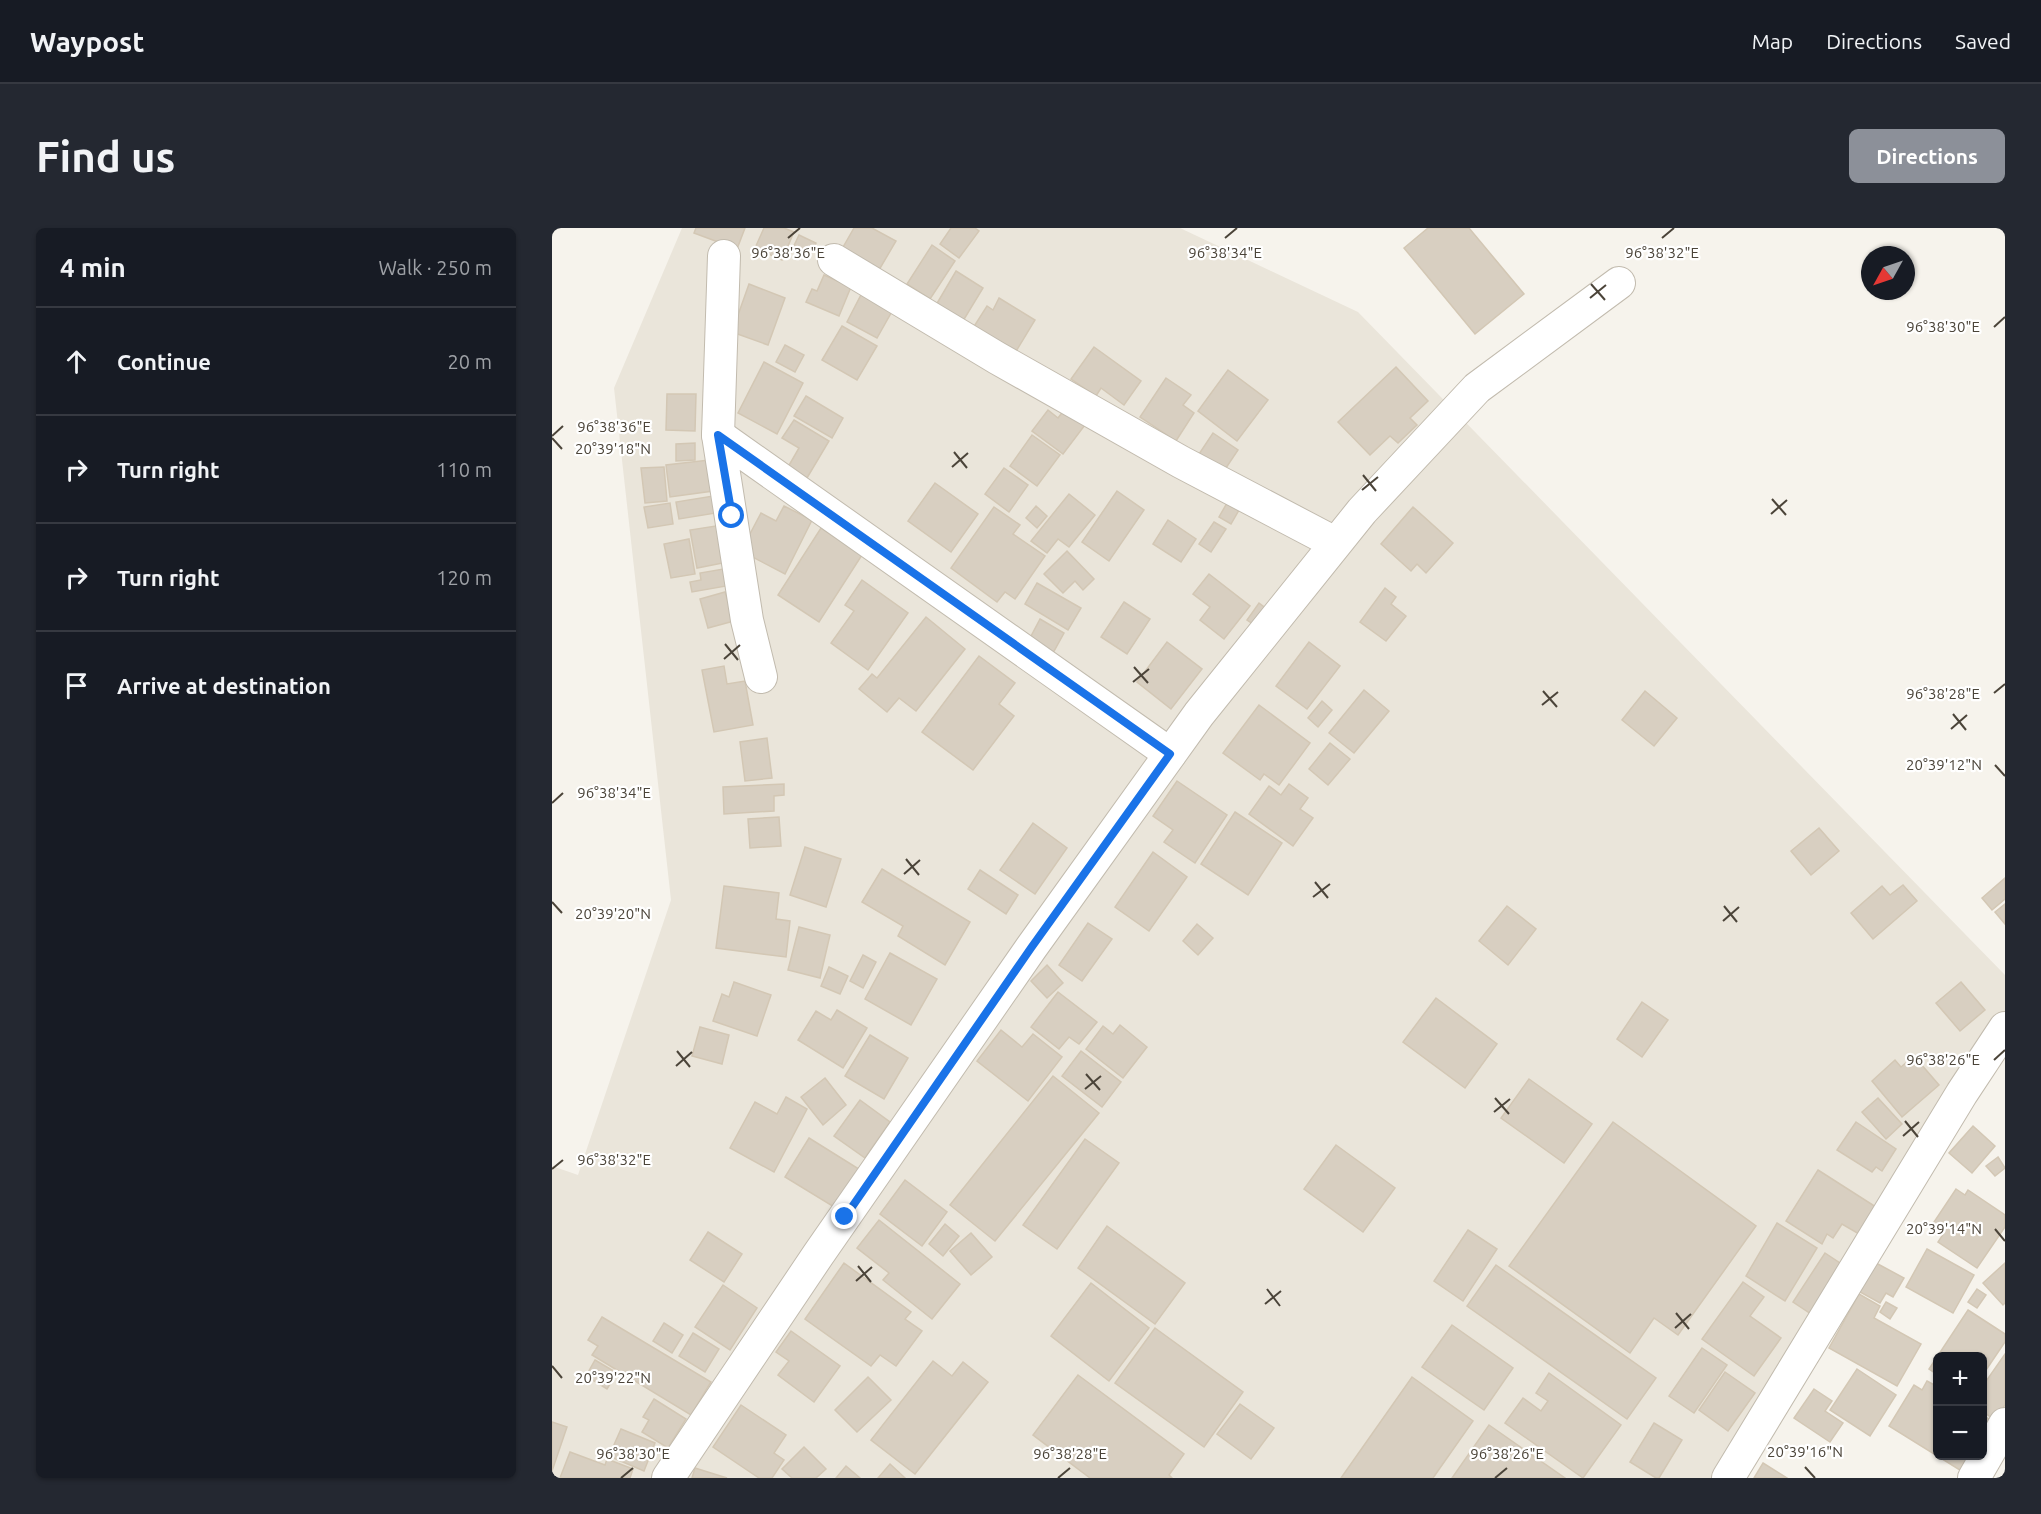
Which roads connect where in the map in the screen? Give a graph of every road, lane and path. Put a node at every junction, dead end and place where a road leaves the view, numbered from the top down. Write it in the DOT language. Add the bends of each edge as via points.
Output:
graph roads {
  1 [pos="724,256"];
  2 [pos="834,260"];
  3 [pos="1619,283"];
  4 [pos="718,435"];
  5 [pos="1335,543"];
  6 [pos="761,677"];
  7 [pos="1170,754"];
  8 [pos="2005,1028"];
  9 [pos="2005,1424"];
  10 [pos="668,1478"];
  11 [pos="1728,1478"];
  12 [pos="1974,1478"];
  1 -- 4 [label="street"];
  2 -- 5 [label="street" via="1007,364"];
  3 -- 5 [label="street" via="1477,388"];
  4 -- 6 [label="street" via="747,620"];
  4 -- 7 [label="street"];
  5 -- 7 [label="street"];
  7 -- 10 [label="street" via="818,1255"];
  8 -- 11 [label="street"];
  9 -- 12 [label="street"];
}
